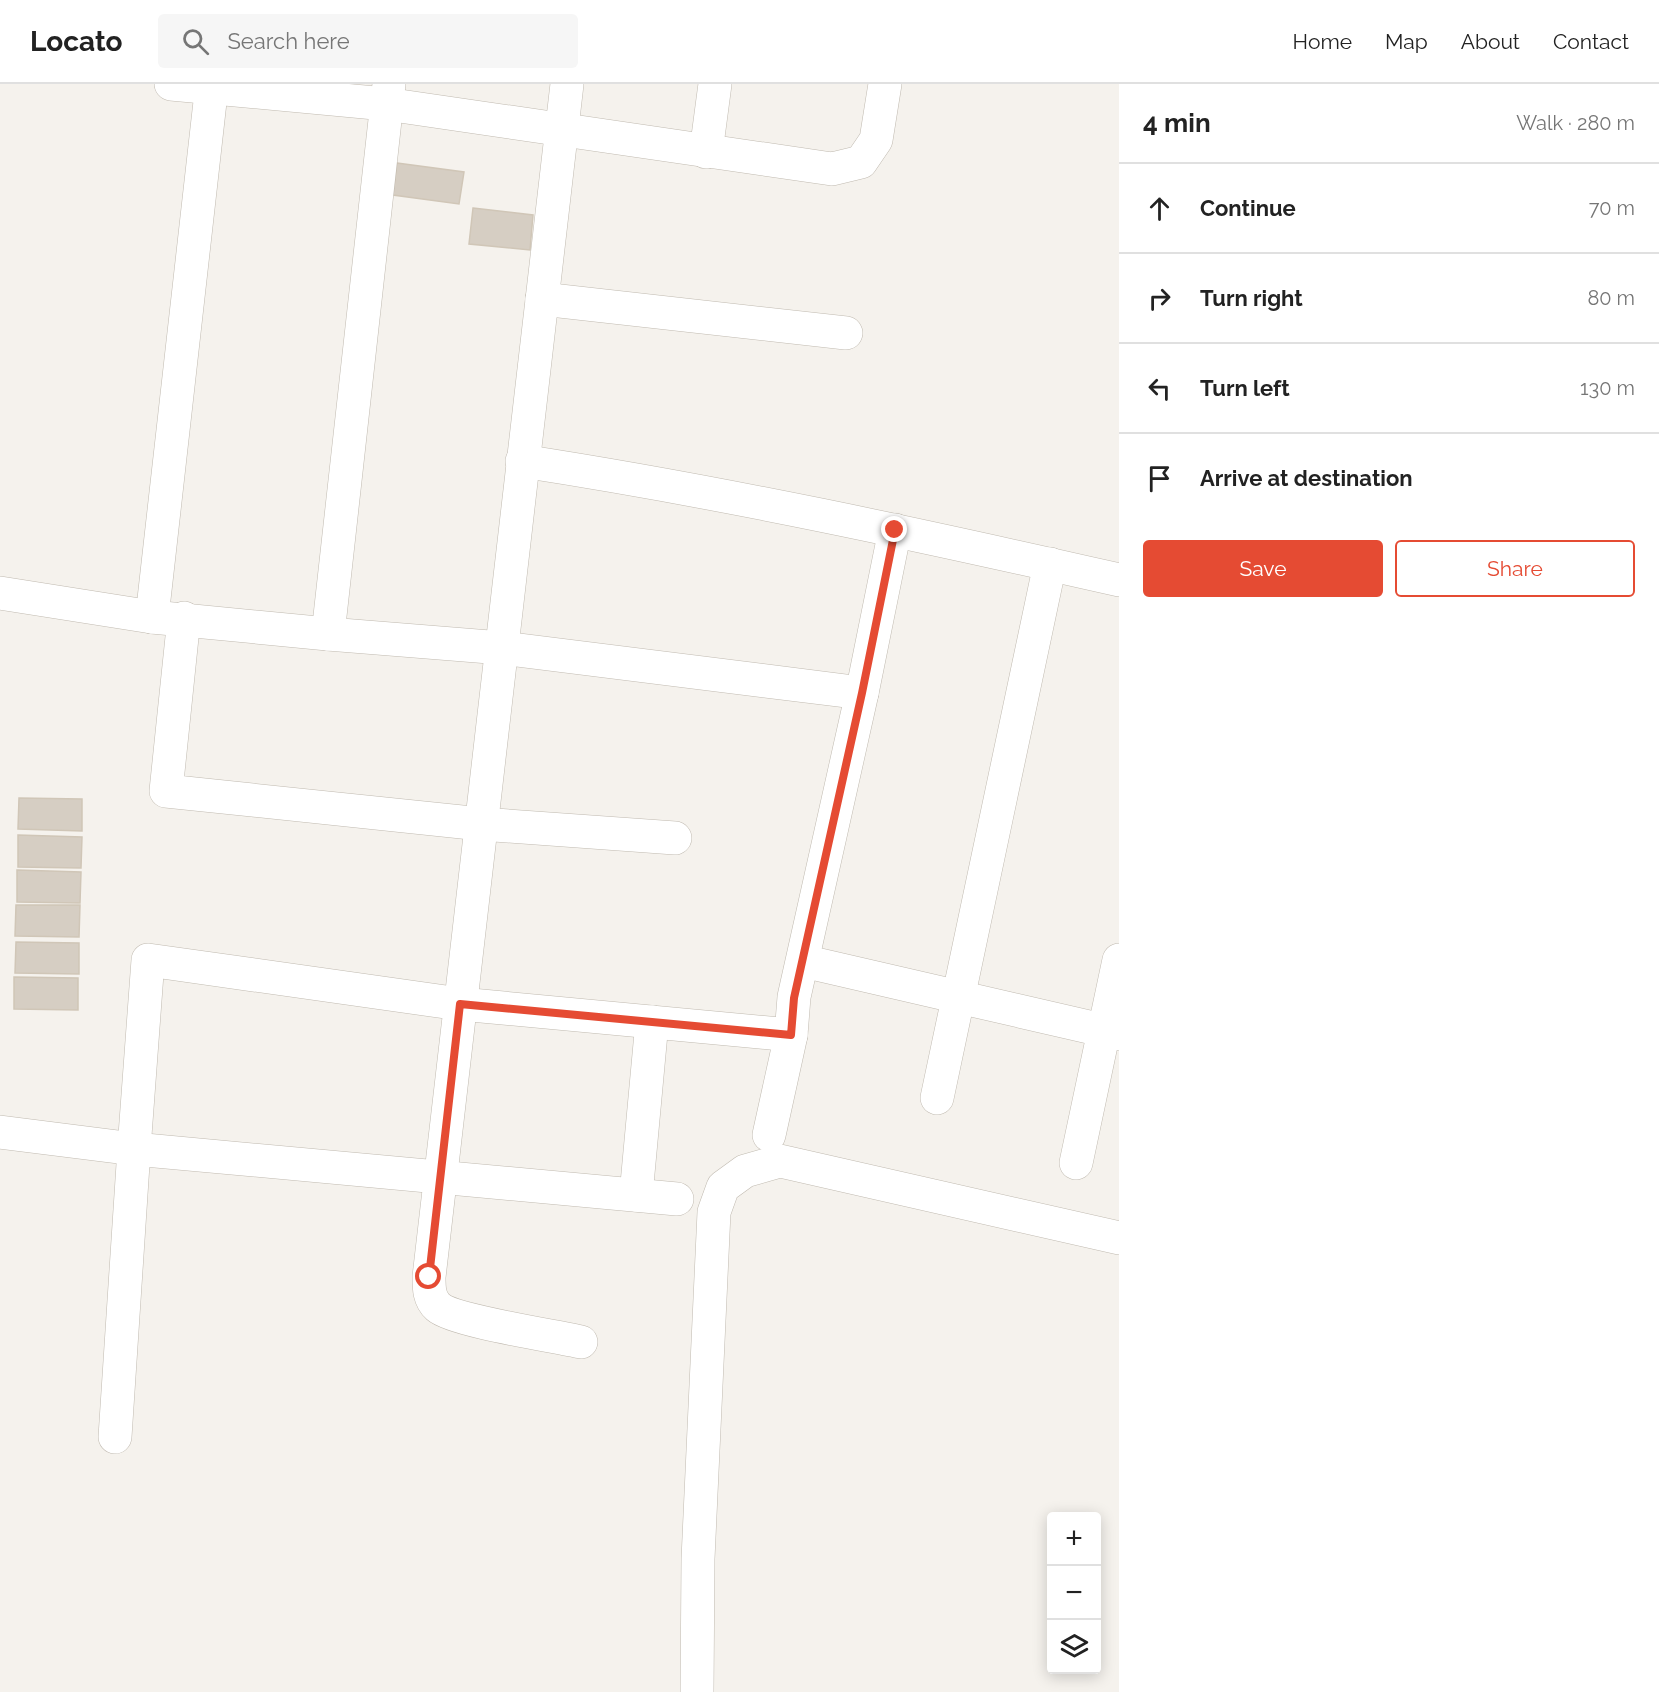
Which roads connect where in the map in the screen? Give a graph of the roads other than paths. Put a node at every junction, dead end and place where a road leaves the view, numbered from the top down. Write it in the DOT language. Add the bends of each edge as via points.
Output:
graph roads {
  1 [pos="171,84"];
  2 [pos="567,84"];
  3 [pos="716,84"];
  4 [pos="885,84"];
  5 [pos="212,86"];
  6 [pos="388,94"];
  7 [pos="562,130"];
  8 [pos="706,152"];
  9 [pos="542,299"];
  10 [pos="846,333"];
  11 [pos="522,461"];
  12 [pos="895,530"];
  13 [pos="1050,564"];
  14 [pos="1119,580"];
  15 [pos="0,593"];
  16 [pos="152,617"];
  17 [pos="184,618"];
  18 [pos="328,634"];
  19 [pos="502,648"];
  20 [pos="862,693"];
  21 [pos="482,824"];
  22 [pos="675,838"];
  23 [pos="802,960"];
  24 [pos="1119,960"];
  25 [pos="958,997"];
  26 [pos="460,1004"];
  27 [pos="652,1022"];
  28 [pos="1112,1032"];
  29 [pos="791,1035"];
  30 [pos="937,1098"];
  31 [pos="0,1132"];
  32 [pos="769,1135"];
  33 [pos="134,1149"];
  34 [pos="1076,1163"];
  35 [pos="440,1177"];
  36 [pos="636,1195"];
  37 [pos="677,1199"];
  38 [pos="1119,1238"];
  39 [pos="581,1342"];
  40 [pos="115,1437"];
  41 [pos="697,1692"];
  1 -- 5 [label="street"];
  2 -- 7 [label="street"];
  3 -- 8 [label="street"];
  4 -- 8 [label="street" via="876,140 861,162 832,169"];
  5 -- 6 [label="street"];
  5 -- 16 [label="street"];
  6 -- 7 [label="street"];
  6 -- 18 [label="street"];
  7 -- 8 [label="street"];
  7 -- 9 [label="street"];
  9 -- 10 [label="street"];
  9 -- 11 [label="street"];
  11 -- 12 [label="street" via="627,477"];
  11 -- 19 [label="street"];
  12 -- 13 [label="street"];
  12 -- 20 [label="street"];
  13 -- 14 [label="street"];
  13 -- 25 [label="street"];
  15 -- 16 [label="street"];
  16 -- 17 [label="street"];
  17 -- 18 [label="street"];
  17 -- 21 [label="street" via="166,791"];
  18 -- 19 [label="street"];
  19 -- 20 [label="street"];
  19 -- 21 [label="street"];
  20 -- 23 [label="street"];
  21 -- 22 [label="street"];
  21 -- 26 [label="street"];
  23 -- 25 [label="street"];
  23 -- 29 [label="street"];
  24 -- 28 [label="street"];
  25 -- 28 [label="street"];
  25 -- 30 [label="street"];
  26 -- 27 [label="street"];
  26 -- 33 [label="street" via="147,960"];
  26 -- 35 [label="street"];
  27 -- 29 [label="street"];
  27 -- 36 [label="street"];
  28 -- 34 [label="street"];
  29 -- 32 [label="street"];
  31 -- 33 [label="street"];
  33 -- 35 [label="street"];
  33 -- 40 [label="street"];
  35 -- 36 [label="street"];
  35 -- 39 [label="street" via="429,1277 429,1294 438,1307 458,1316"];
  36 -- 37 [label="street"];
  38 -- 41 [label="street" via="780,1161 745,1171 723,1187 714,1212 698,1560"];
}
